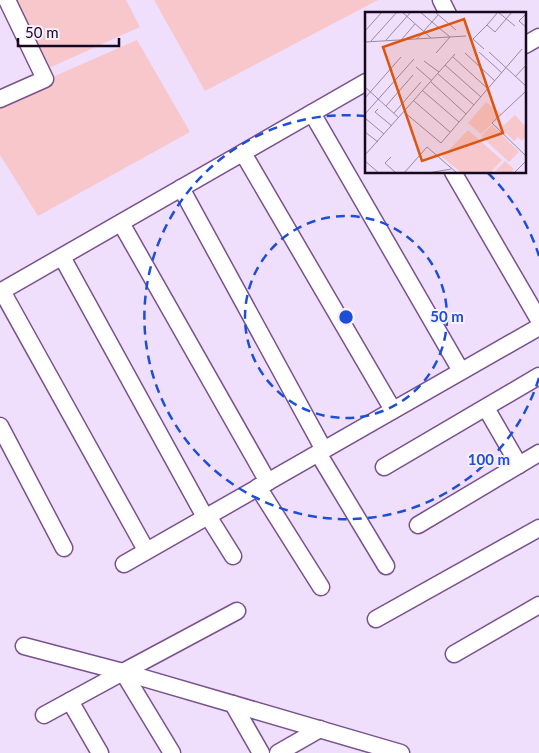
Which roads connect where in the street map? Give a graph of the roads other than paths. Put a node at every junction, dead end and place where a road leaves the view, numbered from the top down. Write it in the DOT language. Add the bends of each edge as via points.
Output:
graph roads {
  1 [pos="7,0"];
  2 [pos="441,0"];
  3 [pos="447,12"];
  4 [pos="539,37"];
  5 [pos="526,44"];
  6 [pos="365,83"];
  7 [pos="0,99"];
  8 [pos="312,113"];
  9 [pos="243,153"];
  10 [pos="454,174"];
  11 [pos="181,188"];
  12 [pos="121,223"];
  13 [pos="62,257"];
  14 [pos="1,292"];
  15 [pos="539,320"];
  16 [pos="539,327"];
  17 [pos="461,371"];
  18 [pos="539,376"];
  19 [pos="486,408"];
  20 [pos="393,410"];
  21 [pos="0,426"];
  22 [pos="321,451"];
  23 [pos="539,454"];
  24 [pos="519,465"];
  25 [pos="384,467"];
  26 [pos="263,484"];
  27 [pos="207,516"];
  28 [pos="418,525"];
  29 [pos="539,528"];
  30 [pos="64,548"];
  31 [pos="146,550"];
  32 [pos="233,556"];
  33 [pos="124,564"];
  34 [pos="386,566"];
  35 [pos="321,587"];
  36 [pos="539,605"];
  37 [pos="237,612"];
  38 [pos="376,619"];
  39 [pos="24,646"];
  40 [pos="454,654"];
  41 [pos="123,672"];
  42 [pos="70,701"];
  43 [pos="233,704"];
  44 [pos="44,715"];
  45 [pos="320,729"];
  46 [pos="100,753"];
  47 [pos="172,753"];
  48 [pos="261,753"];
  49 [pos="278,753"];
  50 [pos="401,753"];
  1 -- 7 [label="street" via="45,78"];
  2 -- 3 [label="street"];
  4 -- 5 [label="street"];
  6 -- 8 [label="street"];
  8 -- 9 [label="street"];
  8 -- 17 [label="street"];
  9 -- 11 [label="street"];
  9 -- 20 [label="street"];
  10 -- 15 [label="street"];
  11 -- 12 [label="street"];
  11 -- 22 [label="street"];
  12 -- 13 [label="street"];
  12 -- 26 [label="street"];
  13 -- 14 [label="street"];
  13 -- 27 [label="street"];
  14 -- 31 [label="street"];
  16 -- 17 [label="street"];
  17 -- 20 [label="street"];
  18 -- 19 [label="street"];
  19 -- 24 [label="street"];
  19 -- 25 [label="street"];
  20 -- 22 [label="street"];
  21 -- 30 [label="street"];
  22 -- 26 [label="street"];
  22 -- 34 [label="street"];
  23 -- 24 [label="street"];
  24 -- 28 [label="street"];
  26 -- 27 [label="street"];
  26 -- 35 [label="street"];
  27 -- 31 [label="street"];
  27 -- 32 [label="street"];
  29 -- 38 [label="street"];
  31 -- 33 [label="street"];
  36 -- 40 [label="street"];
  37 -- 41 [label="street"];
  39 -- 41 [label="street"];
  41 -- 42 [label="street"];
  41 -- 43 [label="street"];
  41 -- 47 [label="street"];
  42 -- 44 [label="street"];
  42 -- 46 [label="street"];
  43 -- 45 [label="street"];
  43 -- 48 [label="street"];
  45 -- 49 [label="street"];
  45 -- 50 [label="street"];
}
